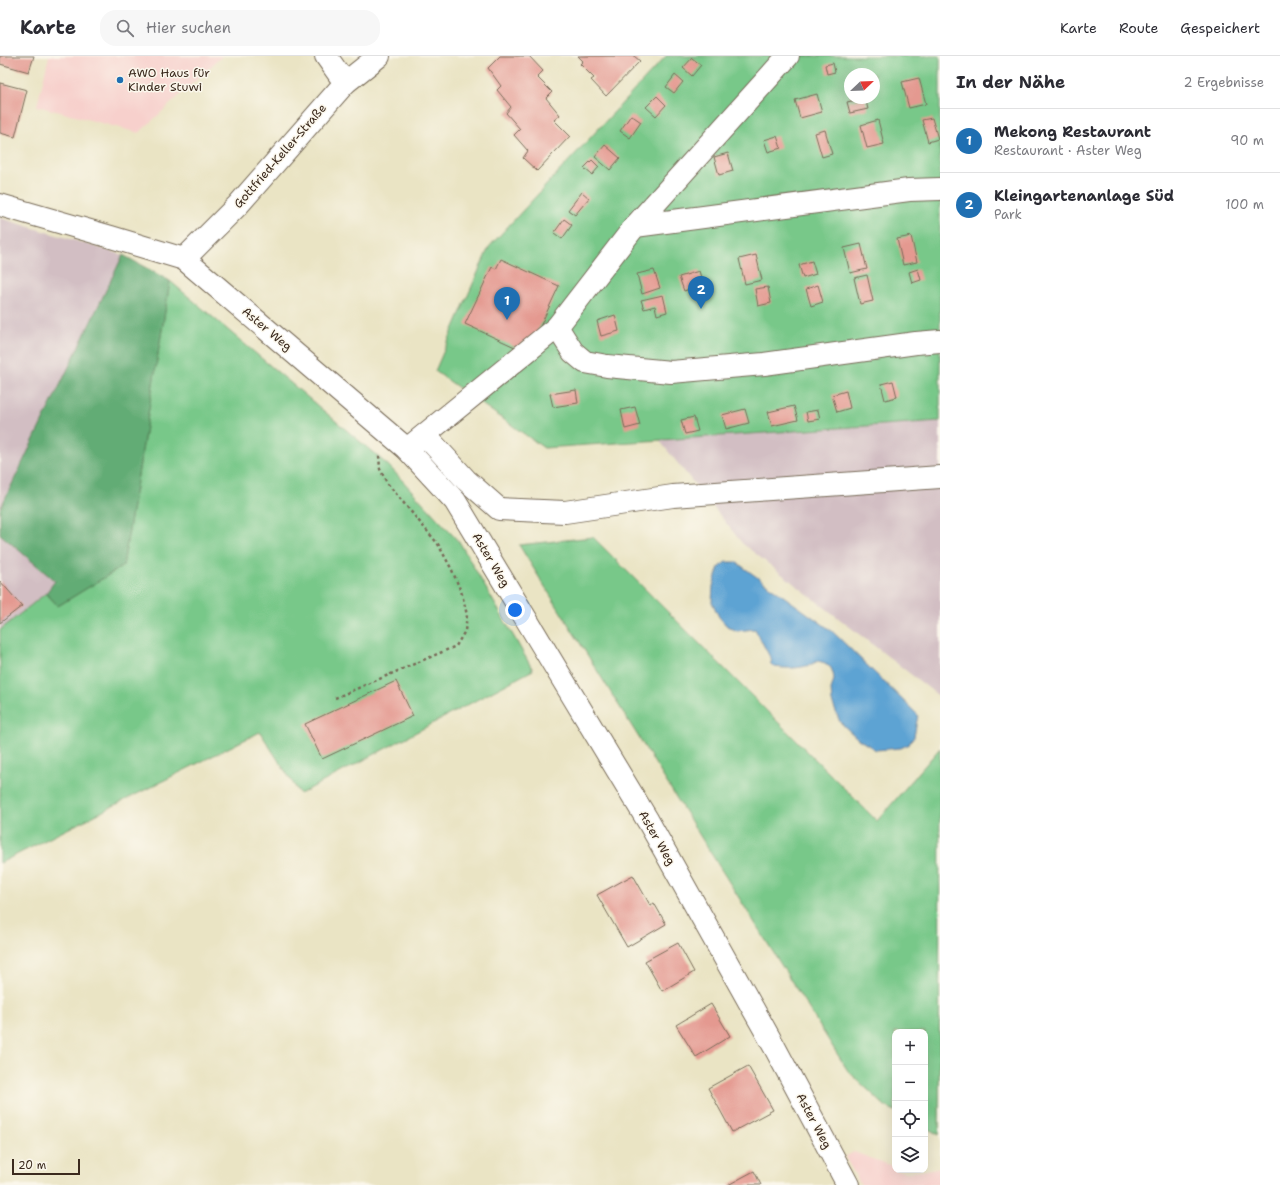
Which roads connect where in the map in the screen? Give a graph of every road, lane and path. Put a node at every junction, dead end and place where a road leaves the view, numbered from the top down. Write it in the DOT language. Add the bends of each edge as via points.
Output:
graph roads {
  1 [pos="326,56"];
  2 [pos="379,56"];
  3 [pos="788,56"];
  4 [pos="345,83"];
  5 [pos="940,189"];
  6 [pos="0,205"];
  7 [pos="635,226"];
  8 [pos="184,259"];
  9 [pos="557,327"];
  10 [pos="940,341"];
  11 [pos="388,432"];
  12 [pos="425,435"];
  13 [pos="408,449"];
  14 [pos="940,477"];
  15 [pos="335,698"];
  16 [pos="848,1185"];
  1 -- 4 [label="street"];
  2 -- 4 [label="street, Gottfried-Keller-Straße"];
  3 -- 7 [label="street"];
  4 -- 8 [label="street, Gottfried-Keller-Straße" via="238,205"];
  5 -- 7 [label="street" via="909,190"];
  6 -- 8 [label="street, Aster Weg"];
  7 -- 9 [label="street"];
  8 -- 11 [label="street, Aster Weg"];
  9 -- 10 [label="street" via="573,352 585,362 671,372 764,364"];
  9 -- 12 [label="street"];
  11 -- 13 [label="street, Aster Weg"];
  11 -- 15 [label="path" via="379,453 380,469 387,483 438,544 452,570 467,615 465,631 456,646"];
  12 -- 13 [label="street"];
  12 -- 14 [label="street" via="466,480 499,509 565,512 673,496"];
  13 -- 16 [label="street, Aster Weg" via="455,501 648,821"];
}
